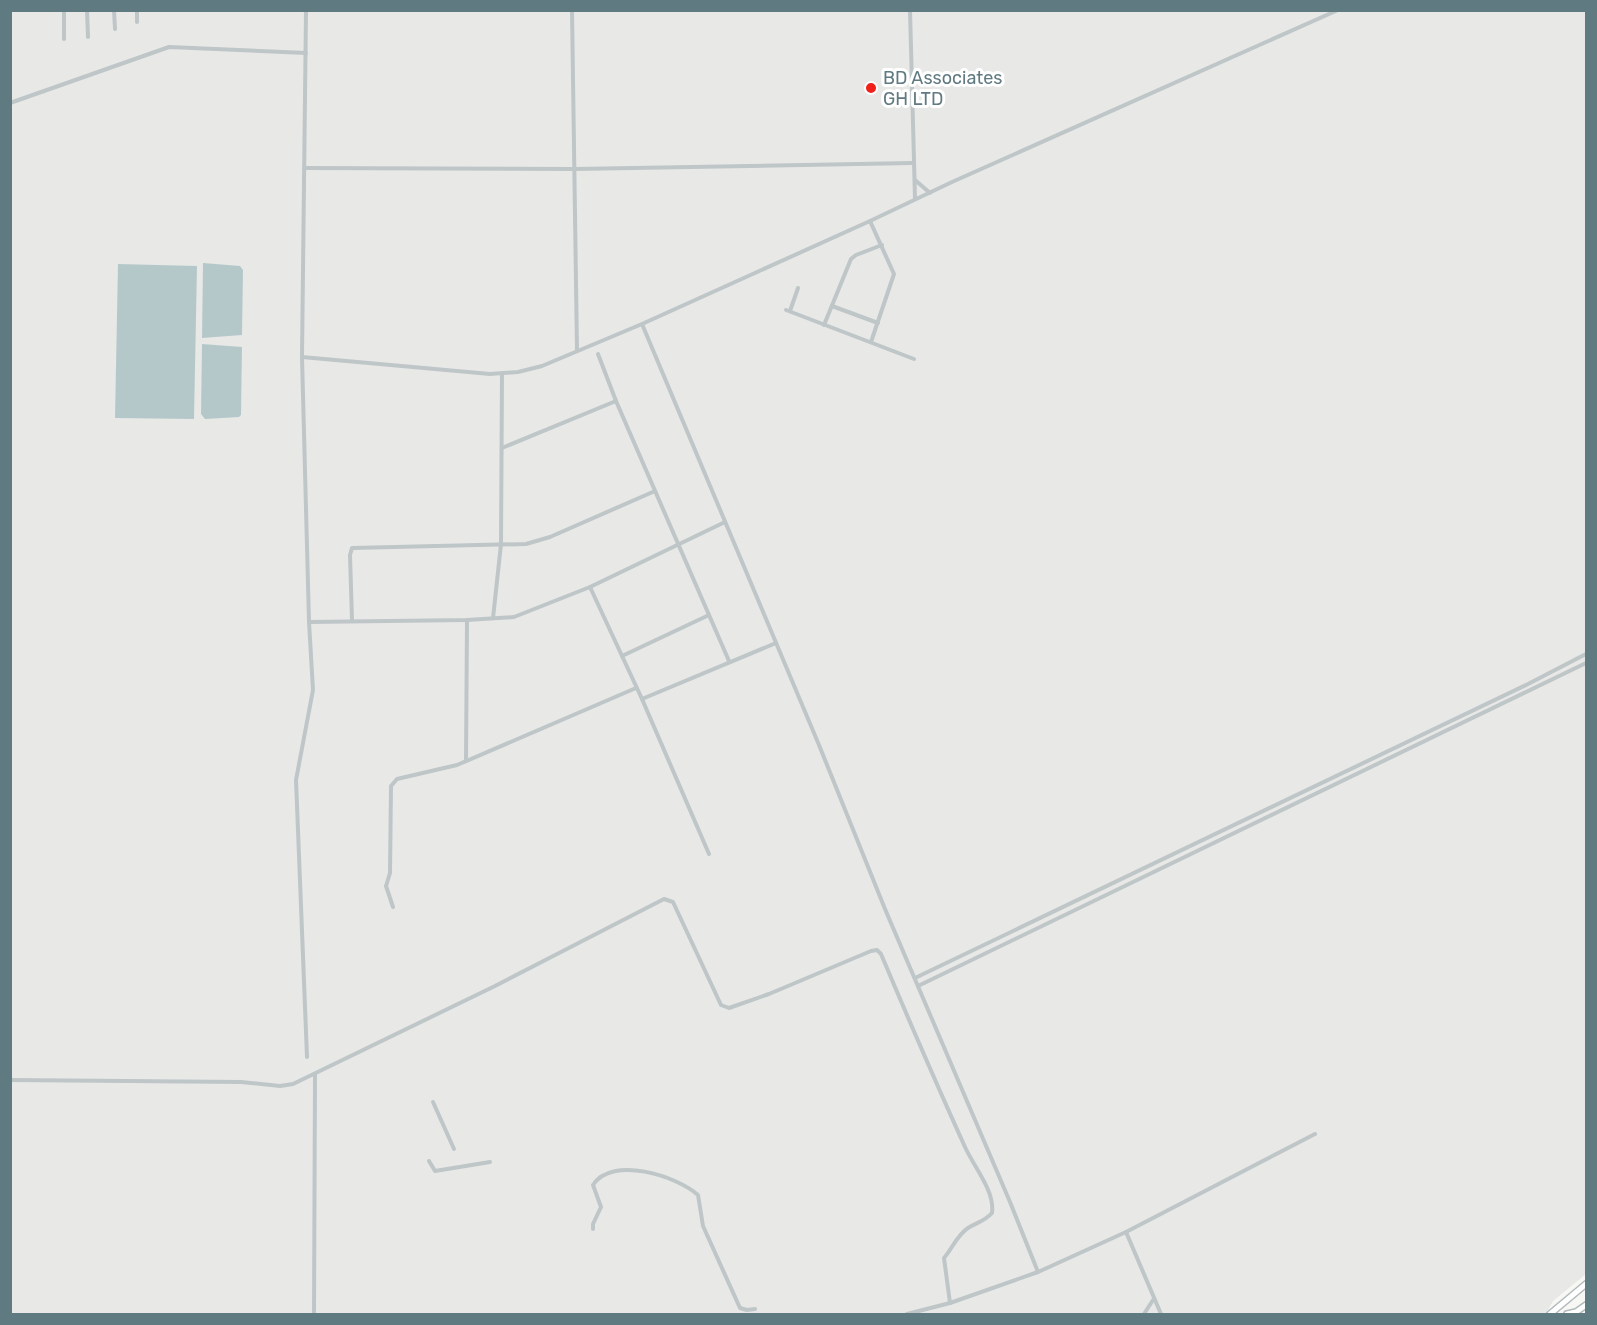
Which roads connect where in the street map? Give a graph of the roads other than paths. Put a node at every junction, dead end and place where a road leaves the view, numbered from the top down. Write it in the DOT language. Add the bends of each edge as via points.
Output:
graph roads {
  1 [pos="64,10"];
  2 [pos="87,10"];
  3 [pos="114,10"];
  4 [pos="137,10"];
  5 [pos="306,10"];
  6 [pos="572,10"];
  7 [pos="910,10"];
  8 [pos="1338,10"];
  9 [pos="137,22"];
  10 [pos="115,29"];
  11 [pos="88,37"];
  12 [pos="64,39"];
  13 [pos="306,53"];
  14 [pos="10,103"];
  15 [pos="913,163"];
  16 [pos="304,168"];
  17 [pos="575,169"];
  18 [pos="914,180"];
  19 [pos="930,193"];
  20 [pos="915,199"];
  21 [pos="870,222"];
  22 [pos="882,245"];
  23 [pos="798,288"];
  24 [pos="832,306"];
  25 [pos="878,323"];
  26 [pos="642,324"];
  27 [pos="824,325"];
  28 [pos="871,342"];
  29 [pos="577,351"];
  30 [pos="598,354"];
  31 [pos="302,357"];
  32 [pos="914,359"];
  33 [pos="502,374"];
  34 [pos="616,401"];
  35 [pos="502,448"];
  36 [pos="655,491"];
  37 [pos="725,522"];
  38 [pos="501,544"];
  39 [pos="679,545"];
  40 [pos="590,587"];
  41 [pos="709,615"];
  42 [pos="493,618"];
  43 [pos="352,620"];
  44 [pos="467,620"];
  45 [pos="309,622"];
  46 [pos="776,643"];
  47 [pos="1587,654"];
  48 [pos="622,656"];
  49 [pos="729,661"];
  50 [pos="1587,663"];
  51 [pos="636,688"];
  52 [pos="642,699"];
  53 [pos="466,761"];
  54 [pos="709,854"];
  55 [pos="393,907"];
  56 [pos="915,978"];
  57 [pos="918,986"];
  58 [pos="307,1057"];
  59 [pos="315,1075"];
  60 [pos="10,1080"];
  61 [pos="433,1102"];
  62 [pos="1315,1134"];
  63 [pos="454,1149"];
  64 [pos="429,1161"];
  65 [pos="490,1162"];
  66 [pos="593,1229"];
  67 [pos="1126,1232"];
  68 [pos="1038,1272"];
  69 [pos="1587,1284"];
  70 [pos="1154,1299"];
  71 [pos="1566,1301"];
  72 [pos="950,1303"];
  73 [pos="1587,1305"];
  74 [pos="755,1309"];
  75 [pos="1576,1312"];
  76 [pos="314,1314"];
  77 [pos="908,1314"];
  78 [pos="1144,1314"];
  79 [pos="1161,1314"];
  80 [pos="1551,1314"];
  81 [pos="1567,1314"];
  1 -- 12 [label="street"];
  2 -- 11 [label="street"];
  3 -- 10 [label="street"];
  4 -- 9 [label="street"];
  5 -- 13 [label="street"];
  6 -- 17 [label="street"];
  7 -- 15 [label="street"];
  8 -- 19 [label="street"];
  13 -- 14 [label="street" via="169,47"];
  13 -- 16 [label="street"];
  15 -- 17 [label="street"];
  15 -- 18 [label="street"];
  16 -- 17 [label="street"];
  16 -- 31 [label="street"];
  17 -- 29 [label="street"];
  18 -- 19 [label="street"];
  18 -- 20 [label="street"];
  19 -- 20 [label="street"];
  20 -- 21 [label="street"];
  21 -- 22 [label="street"];
  21 -- 26 [label="street"];
  22 -- 24 [label="street" via="851,259"];
  22 -- 25 [label="street" via="894,274"];
  23 -- 27 [label="street" via="788,311"];
  24 -- 25 [label="street"];
  24 -- 27 [label="street"];
  25 -- 28 [label="street"];
  26 -- 29 [label="street"];
  26 -- 37 [label="street"];
  27 -- 28 [label="street"];
  28 -- 32 [label="street"];
  29 -- 33 [label="street" via="542,366"];
  30 -- 34 [label="street"];
  31 -- 33 [label="street"];
  31 -- 45 [label="street"];
  33 -- 35 [label="street"];
  34 -- 35 [label="street"];
  34 -- 36 [label="street"];
  35 -- 38 [label="street"];
  36 -- 38 [label="street" via="550,537 526,544"];
  36 -- 39 [label="street"];
  37 -- 39 [label="street"];
  37 -- 46 [label="street"];
  38 -- 42 [label="street"];
  38 -- 43 [label="street" via="352,548"];
  39 -- 40 [label="street"];
  39 -- 41 [label="street"];
  40 -- 42 [label="street" via="514,617"];
  40 -- 48 [label="street"];
  41 -- 48 [label="street"];
  41 -- 49 [label="street"];
  42 -- 44 [label="street"];
  43 -- 44 [label="street"];
  43 -- 45 [label="street"];
  44 -- 53 [label="street"];
  45 -- 58 [label="street" via="313,690 296,780"];
  46 -- 49 [label="street"];
  46 -- 56 [label="street"];
  47 -- 56 [label="street"];
  48 -- 51 [label="street"];
  49 -- 52 [label="street"];
  50 -- 57 [label="street"];
  51 -- 52 [label="street"];
  51 -- 53 [label="street"];
  52 -- 54 [label="street"];
  53 -- 55 [label="street" via="393,782 390,873 386,886"];
  56 -- 57 [label="street"];
  57 -- 68 [label="street"];
  59 -- 60 [label="street" via="283,1086"];
  59 -- 72 [label="street" via="664,899 673,902 724,1007 769,994 877,950 993,1207 987,1219 967,1228 957,1238 944,1258"];
  59 -- 76 [label="street"];
  61 -- 63 [label="street"];
  62 -- 67 [label="street"];
  64 -- 65 [label="street" via="435,1171"];
  66 -- 74 [label="street" via="601,1208 593,1185 597,1180 625,1169 669,1178 698,1195 703,1227 740,1308"];
  67 -- 68 [label="street"];
  67 -- 70 [label="street"];
  68 -- 72 [label="street"];
  69 -- 71 [label="main road"];
  70 -- 78 [label="street"];
  70 -- 79 [label="street"];
  71 -- 75 [label="main road" via="1569,1310"];
  71 -- 80 [label="main road"];
  72 -- 77 [label="street"];
  73 -- 75 [label="main road"];
  75 -- 81 [label="main road"];
}
